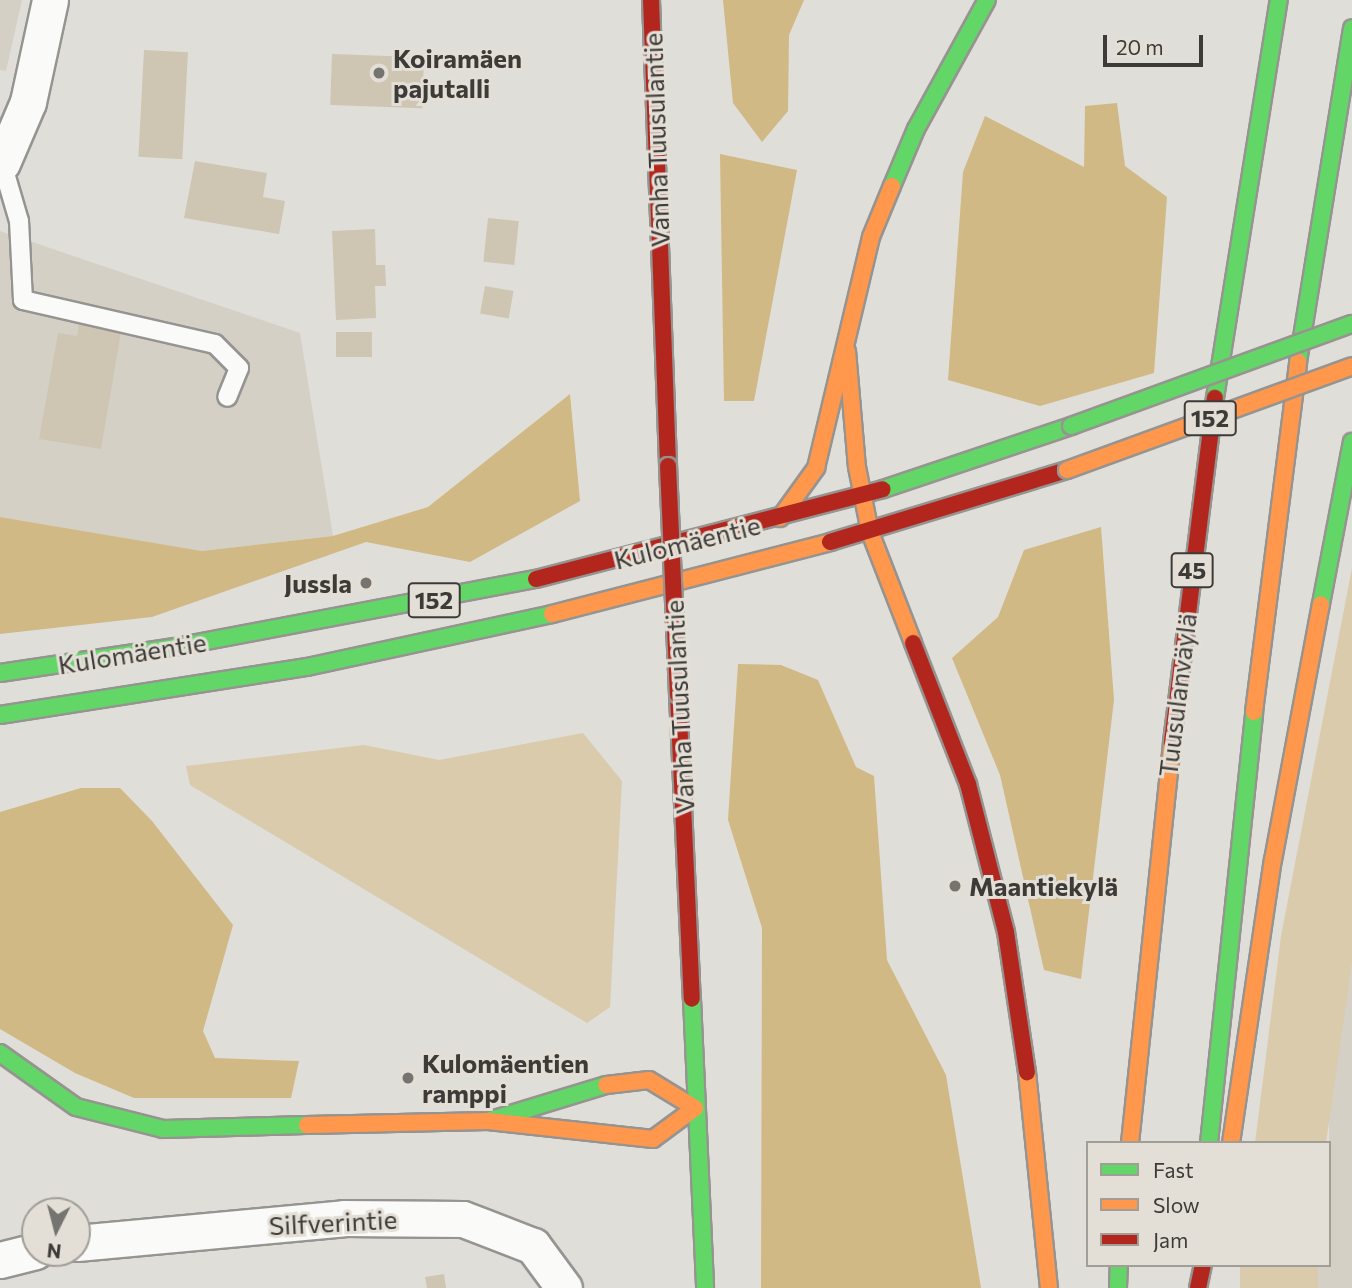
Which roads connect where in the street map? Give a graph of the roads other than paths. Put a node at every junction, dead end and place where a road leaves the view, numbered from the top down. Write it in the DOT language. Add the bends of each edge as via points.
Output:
graph roads {
  1 [pos="50,0"];
  2 [pos="651,0"];
  3 [pos="987,0"];
  4 [pos="1279,0"];
  5 [pos="1352,28"];
  6 [pos="2,163"];
  7 [pos="1352,324"];
  8 [pos="847,351"];
  9 [pos="1352,366"];
  10 [pos="227,397"];
  11 [pos="1352,442"];
  12 [pos="861,497"];
  13 [pos="780,519"];
  14 [pos="870,533"];
  15 [pos="0,673"];
  16 [pos="0,715"];
  17 [pos="0,1053"];
  18 [pos="695,1108"];
  19 [pos="488,1121"];
  20 [pos="1130,1141"];
  21 [pos="1209,1141"];
  22 [pos="1231,1141"];
  23 [pos="91,1242"];
  24 [pos="21,1255"];
  25 [pos="0,1261"];
  26 [pos="1119,1267"];
  27 [pos="1200,1267"];
  28 [pos="564,1288"];
  29 [pos="705,1288"];
  30 [pos="1049,1288"];
  31 [pos="1118,1288"];
  32 [pos="1197,1288"];
  1 -- 6 [label="street" via="27,102"];
  2 -- 18 [label="main road, Vanha Tuusulantie, bridge"];
  3 -- 8 [label="main road" via="916,129 871,237 854,295"];
  4 -- 20 [label="main road, Tuusulanväylä / 45" via="1236,248 1185,620"];
  5 -- 21 [label="main road" via="1312,252 1263,631"];
  6 -- 10 [label="lane" via="19,221 23,300 215,344 239,368"];
  7 -- 12 [label="main road, Kulomäentie / 152, bridge"];
  8 -- 12 [label="main road"];
  8 -- 13 [label="main road" via="816,468"];
  9 -- 14 [label="main road, Kulomäentie / 152, bridge" via="1067,470"];
  11 -- 22 [label="main road" via="1273,860 1244,1083"];
  12 -- 13 [label="main road, Kulomäentie / 152"];
  12 -- 14 [label="main road"];
  13 -- 15 [label="main road, Kulomäentie / 152" via="518,584 175,647"];
  14 -- 16 [label="main road, Kulomäentie / 152" via="585,607 320,664"];
  14 -- 30 [label="main road" via="968,784 1006,932 1033,1113"];
  17 -- 19 [label="main road" via="76,1107 163,1129"];
  18 -- 19 [label="main road" via="653,1139"];
  18 -- 19 [label="main road" via="649,1080 595,1086"];
  18 -- 29 [label="main road, Vanha Tuusulantie"];
  23 -- 28 [label="street, Silfverintie" via="344,1218 463,1219 533,1246"];
  24 -- 25 [label="street"];
  26 -- 31 [label="main road"];
  27 -- 32 [label="main road"];
}
